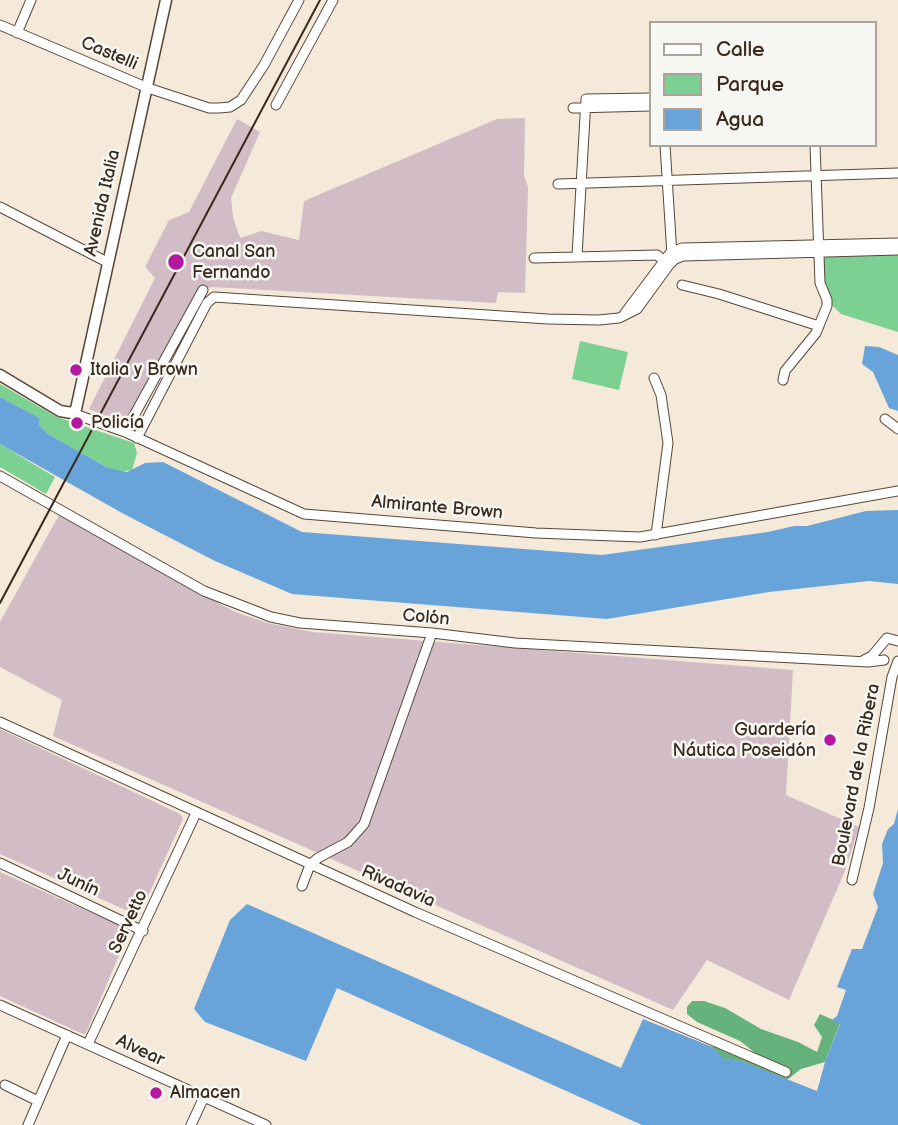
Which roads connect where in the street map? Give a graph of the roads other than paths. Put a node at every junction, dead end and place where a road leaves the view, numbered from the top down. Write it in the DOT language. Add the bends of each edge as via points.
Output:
graph roads {
  1 [pos="31,0"];
  2 [pos="166,0"];
  3 [pos="299,0"];
  4 [pos="333,0"];
  5 [pos="0,25"];
  6 [pos="17,33"];
  7 [pos="148,88"];
  8 [pos="650,98"];
  9 [pos="276,105"];
  10 [pos="650,106"];
  11 [pos="573,108"];
  12 [pos="586,108"];
  13 [pos="665,147"];
  14 [pos="816,147"];
  15 [pos="898,173"];
  16 [pos="816,175"];
  17 [pos="667,181"];
  18 [pos="583,183"];
  19 [pos="558,184"];
  20 [pos="0,207"];
  21 [pos="898,243"];
  22 [pos="819,249"];
  23 [pos="898,250"];
  24 [pos="578,256"];
  25 [pos="534,258"];
  26 [pos="670,259"];
  27 [pos="107,262"];
  28 [pos="682,285"];
  29 [pos="203,290"];
  30 [pos="819,326"];
  31 [pos="0,376"];
  32 [pos="654,378"];
  33 [pos="783,380"];
  34 [pos="72,413"];
  35 [pos="885,419"];
  36 [pos="898,429"];
  37 [pos="125,432"];
  38 [pos="138,438"];
  39 [pos="0,476"];
  40 [pos="898,491"];
  41 [pos="656,535"];
  42 [pos="432,634"];
  43 [pos="898,641"];
  44 [pos="879,648"];
  45 [pos="885,660"];
  46 [pos="898,660"];
  47 [pos="859,662"];
  48 [pos="892,677"];
  49 [pos="0,722"];
  50 [pos="196,813"];
  51 [pos="0,863"];
  52 [pos="310,865"];
  53 [pos="852,880"];
  54 [pos="302,886"];
  55 [pos="143,931"];
  56 [pos="0,1004"];
  57 [pos="67,1035"];
  58 [pos="88,1044"];
  59 [pos="786,1072"];
  60 [pos="5,1085"];
  61 [pos="204,1097"];
  62 [pos="38,1101"];
  63 [pos="27,1125"];
  64 [pos="191,1125"];
  65 [pos="266,1125"];
  1 -- 6 [label="street"];
  2 -- 7 [label="street, Avenida Italia"];
  3 -- 7 [label="street, Castelli" via="242,100 230,107 209,108"];
  4 -- 9 [label="street"];
  5 -- 6 [label="street, Castelli"];
  6 -- 7 [label="street, Castelli"];
  7 -- 27 [label="street, Avenida Italia"];
  8 -- 12 [label="street" via="586,99"];
  10 -- 12 [label="street"];
  11 -- 12 [label="street"];
  12 -- 18 [label="street"];
  13 -- 17 [label="street"];
  14 -- 16 [label="street"];
  15 -- 16 [label="street"];
  16 -- 17 [label="street"];
  16 -- 22 [label="street"];
  17 -- 18 [label="street"];
  17 -- 26 [label="street"];
  18 -- 19 [label="street"];
  18 -- 24 [label="street"];
  20 -- 27 [label="street"];
  21 -- 22 [label="street"];
  22 -- 23 [label="street"];
  22 -- 26 [label="street"];
  22 -- 30 [label="street" via="820,283 827,300"];
  24 -- 25 [label="street"];
  24 -- 26 [label="street" via="657,255"];
  26 -- 38 [label="street" via="624,314 599,320 214,297"];
  27 -- 34 [label="street, Avenida Italia"];
  28 -- 30 [label="street"];
  29 -- 37 [label="street"];
  30 -- 33 [label="street"];
  31 -- 34 [label="street, Almirante Brown" via="60,411"];
  32 -- 41 [label="street" via="668,443"];
  34 -- 37 [label="street, Almirante Brown"];
  35 -- 36 [label="street"];
  37 -- 38 [label="street, Almirante Brown"];
  38 -- 41 [label="street, Almirante Brown" via="296,513 536,533"];
  39 -- 42 [label="street, Colón" via="242,608 300,623"];
  40 -- 41 [label="street, Almirante Brown"];
  42 -- 47 [label="street, Colón" via="515,643"];
  42 -- 52 [label="street" via="364,824 348,842"];
  43 -- 44 [label="street" via="887,638"];
  44 -- 45 [label="street, Boulevard de la Ribera"];
  44 -- 47 [label="street"];
  45 -- 46 [label="street, Colón"];
  45 -- 47 [label="street, Colón"];
  45 -- 48 [label="street, Boulevard de la Ribera"];
  46 -- 48 [label="street, Boulevard de la Ribera"];
  48 -- 53 [label="street, Boulevard de la Ribera"];
  49 -- 50 [label="street, Rivadavia"];
  50 -- 52 [label="street, Rivadavia"];
  50 -- 55 [label="street, Servetto"];
  51 -- 55 [label="street, Junín"];
  52 -- 54 [label="street"];
  52 -- 59 [label="street, Rivadavia"];
  55 -- 58 [label="street, Servetto"];
  56 -- 57 [label="street, Alvear"];
  57 -- 58 [label="street, Alvear"];
  57 -- 62 [label="street"];
  58 -- 61 [label="street, Alvear"];
  60 -- 62 [label="street"];
  61 -- 64 [label="street"];
  61 -- 65 [label="street, Alvear"];
  62 -- 63 [label="street"];
}
